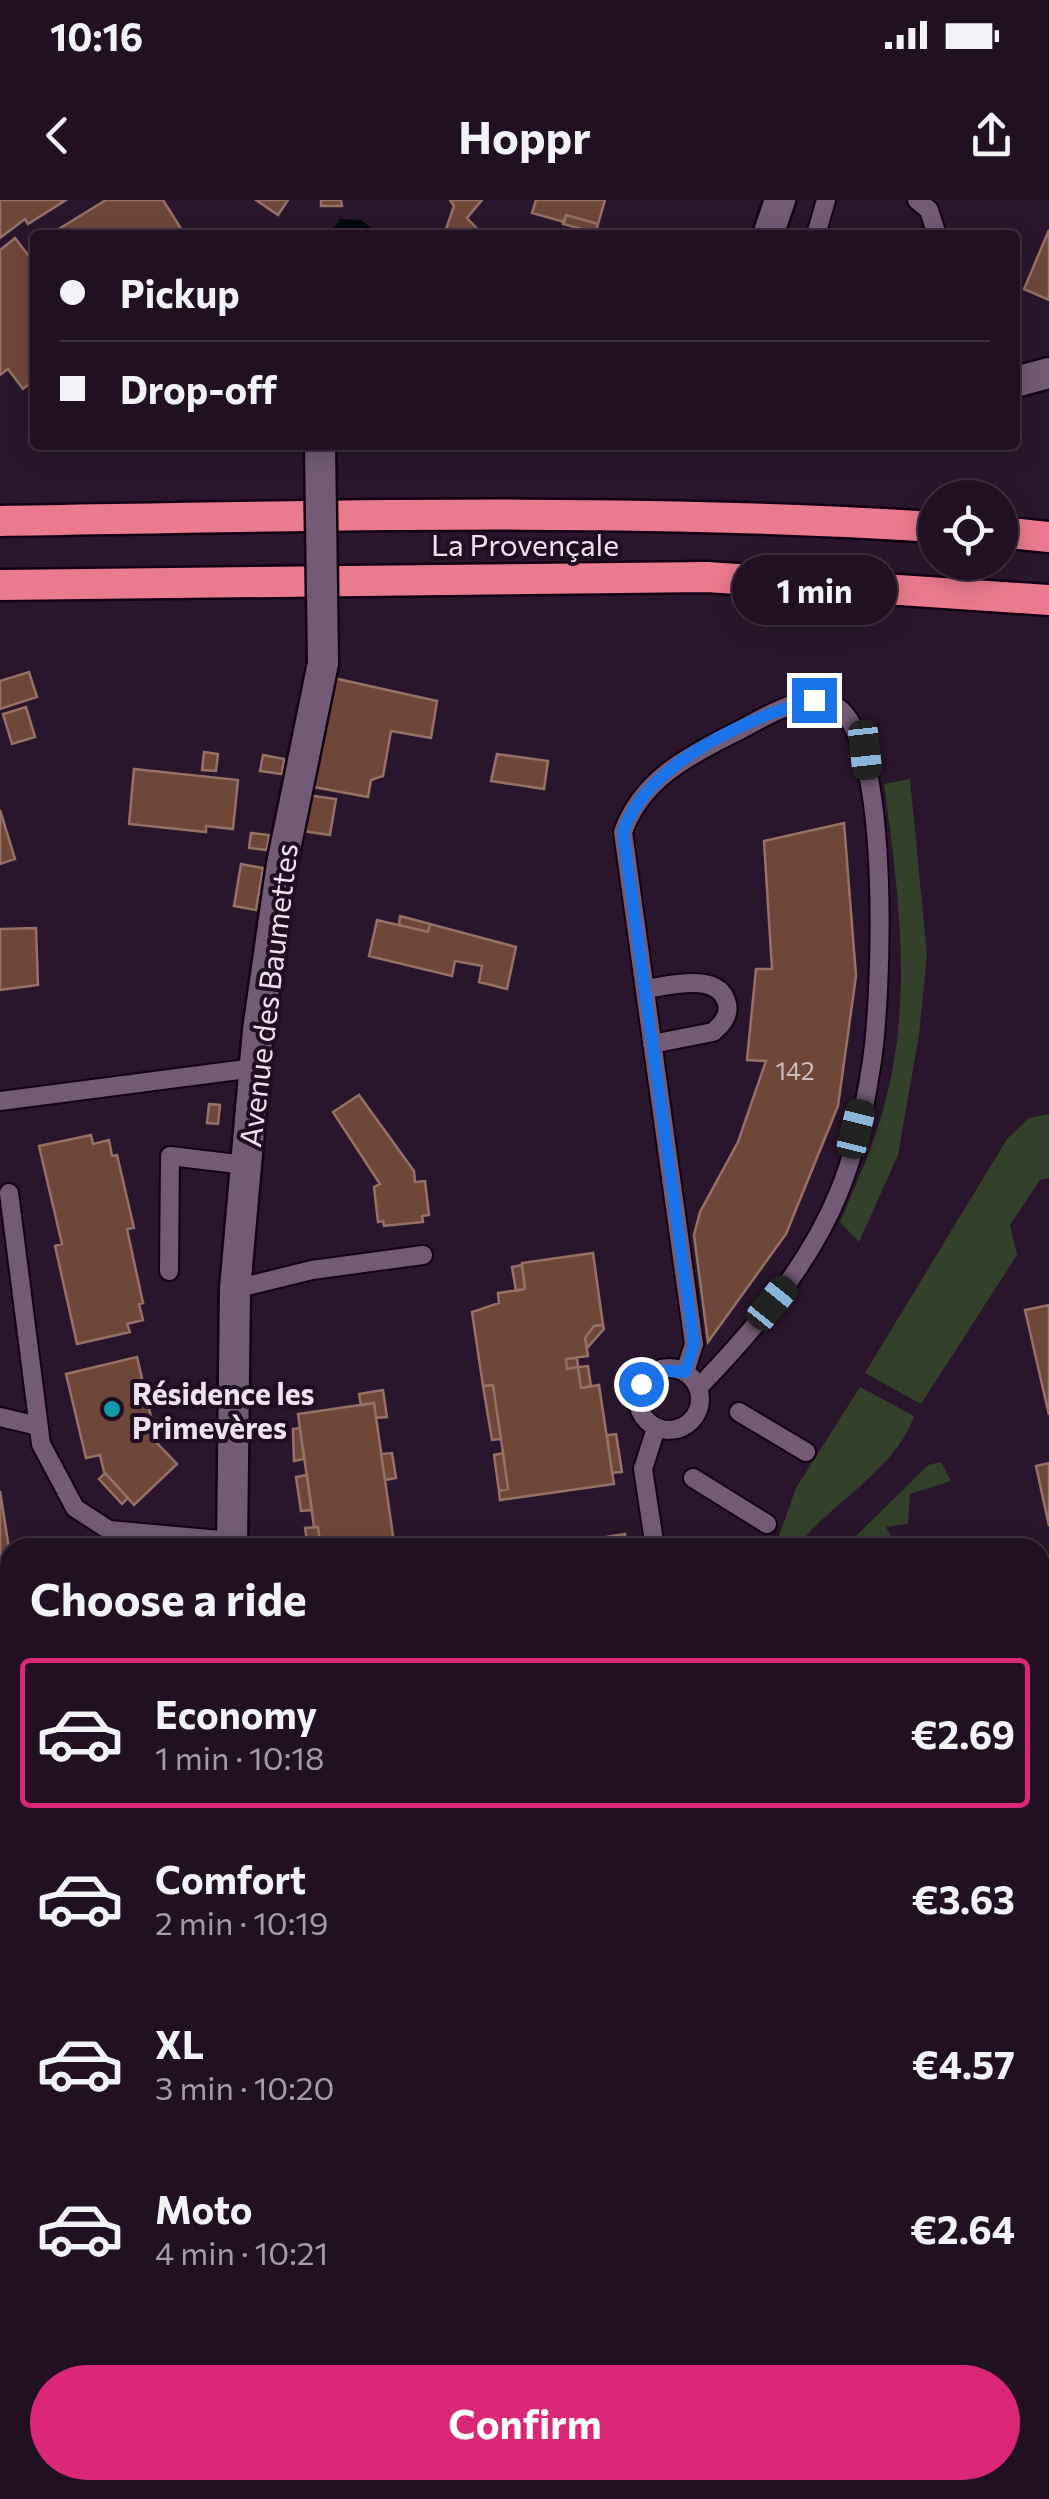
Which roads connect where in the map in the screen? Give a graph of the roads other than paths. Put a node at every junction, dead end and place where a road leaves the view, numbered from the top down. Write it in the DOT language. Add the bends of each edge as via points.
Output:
graph roads {
  1 [pos="826,200"];
  2 [pos="917,200"];
  3 [pos="817,230"];
  4 [pos="935,230"];
  5 [pos="1049,373"];
  6 [pos="1020,381"];
  7 [pos="320,450"];
  8 [pos="0,521"];
  9 [pos="918,526"];
  10 [pos="1018,534"];
  11 [pos="1049,537"];
  12 [pos="0,585"];
  13 [pos="1049,600"];
  14 [pos="645,990"];
  15 [pos="652,1044"];
  16 [pos="254,1068"];
  17 [pos="0,1101"];
  18 [pos="246,1165"];
  19 [pos="9,1192"];
  20 [pos="423,1255"];
  21 [pos="169,1272"];
  22 [pos="234,1289"];
  23 [pos="685,1372"];
  24 [pos="698,1388"];
  25 [pos="739,1412"];
  26 [pos="0,1417"];
  27 [pos="38,1426"];
  28 [pos="656,1428"];
  29 [pos="806,1452"];
  30 [pos="693,1478"];
  31 [pos="767,1524"];
  32 [pos="180,1538"];
  33 [pos="232,1538"];
  34 [pos="653,1538"];
  1 -- 3 [label="lane"];
  2 -- 4 [label="lane" via="929,210"];
  5 -- 6 [label="street"];
  7 -- 16 [label="street, Avenue des Baumettes, bridge" via="323,663 282,864"];
  8 -- 9 [label="highway, La Provençale" via="479,513"];
  10 -- 11 [label="highway"];
  12 -- 13 [label="highway, La Provençale" via="707,577"];
  14 -- 15 [label="lane"];
  14 -- 15 [label="lane" via="696,982 717,988 727,1000 727,1013 713,1032"];
  14 -- 24 [label="lane" via="623,832 632,808 678,761 786,707 814,700 835,706 856,725 865,750 882,908 872,1066 840,1192 792,1277"];
  15 -- 23 [label="lane" via="694,1344"];
  16 -- 17 [label="lane"];
  16 -- 18 [label="street, Avenue des Baumettes"];
  18 -- 21 [label="lane" via="170,1156"];
  18 -- 22 [label="street, Avenue des Baumettes"];
  19 -- 27 [label="lane"];
  20 -- 22 [label="lane"];
  22 -- 33 [label="street, Avenue des Baumettes"];
  23 -- 24 [label="lane"];
  23 -- 28 [label="lane" via="656,1370 641,1384 641,1414"];
  24 -- 28 [label="lane" via="694,1418 677,1430"];
  25 -- 29 [label="lane"];
  26 -- 27 [label="lane"];
  27 -- 32 [label="lane" via="75,1508 110,1530"];
  28 -- 34 [label="lane" via="643,1469"];
  30 -- 31 [label="lane"];
}
